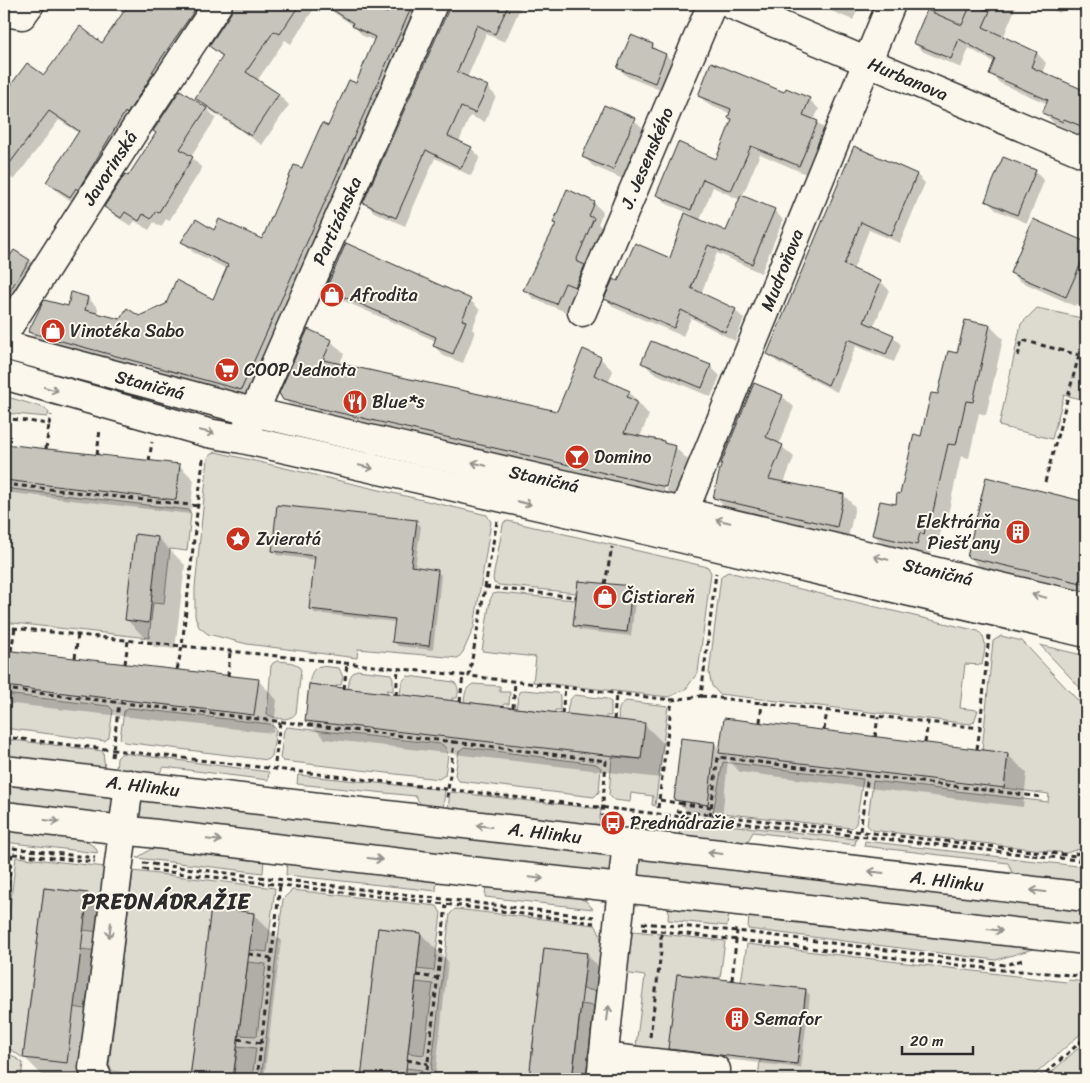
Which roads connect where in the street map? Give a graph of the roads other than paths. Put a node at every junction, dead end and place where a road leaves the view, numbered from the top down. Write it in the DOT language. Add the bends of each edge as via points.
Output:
graph roads {
  1 [pos="30,4"];
  2 [pos="218,4"];
  3 [pos="433,4"];
  4 [pos="712,4"];
  5 [pos="730,4"];
  6 [pos="891,4"];
  7 [pos="4,12"];
  8 [pos="867,62"];
  9 [pos="1086,154"];
  10 [pos="582,312"];
  11 [pos="4,334"];
  12 [pos="4,345"];
  13 [pos="4,375"];
  14 [pos="253,412"];
  15 [pos="242,439"];
  16 [pos="683,512"];
  17 [pos="674,537"];
  18 [pos="1086,607"];
  19 [pos="1086,633"];
  20 [pos="4,770"];
  21 [pos="119,783"];
  22 [pos="4,816"];
  23 [pos="123,829"];
  24 [pos="627,843"];
  25 [pos="623,888"];
  26 [pos="1086,897"];
  27 [pos="1086,940"];
  28 [pos="602,1068"];
  29 [pos="716,1070"];
  30 [pos="98,1079"];
  1 -- 7 [label="street" via="22,15"];
  2 -- 11 [label="street, Javorinská"];
  3 -- 14 [label="street, Partizánska"];
  4 -- 10 [label="street, J. Jesenského"];
  5 -- 8 [label="street, Hurbanova"];
  6 -- 8 [label="street, Mudroňova"];
  8 -- 9 [label="street, Hurbanova"];
  8 -- 16 [label="street, Mudroňova"];
  12 -- 14 [label="street, Staničná"];
  13 -- 15 [label="street, Staničná, one-way" via="208,433"];
  14 -- 15 [label="street, Partizánska"];
  16 -- 14 [label="street, Staničná, one-way"];
  15 -- 17 [label="street, Staničná, one-way"];
  16 -- 17 [label="street, Mudroňova"];
  18 -- 16 [label="street, Staničná, one-way"];
  17 -- 19 [label="street, Staničná"];
  20 -- 21 [label="street, A. Hlinku"];
  21 -- 23 [label="street"];
  24 -- 21 [label="street, A. Hlinku, one-way"];
  22 -- 23 [label="street, one-way"];
  23 -- 25 [label="street, one-way"];
  23 -- 30 [label="street, one-way" via="93,1068"];
  24 -- 25 [label="street"];
  26 -- 24 [label="street, A. Hlinku, one-way"];
  25 -- 27 [label="street, one-way"];
  28 -- 25 [label="street, one-way"];
  28 -- 29 [label="street" via="647,1061"];
}
